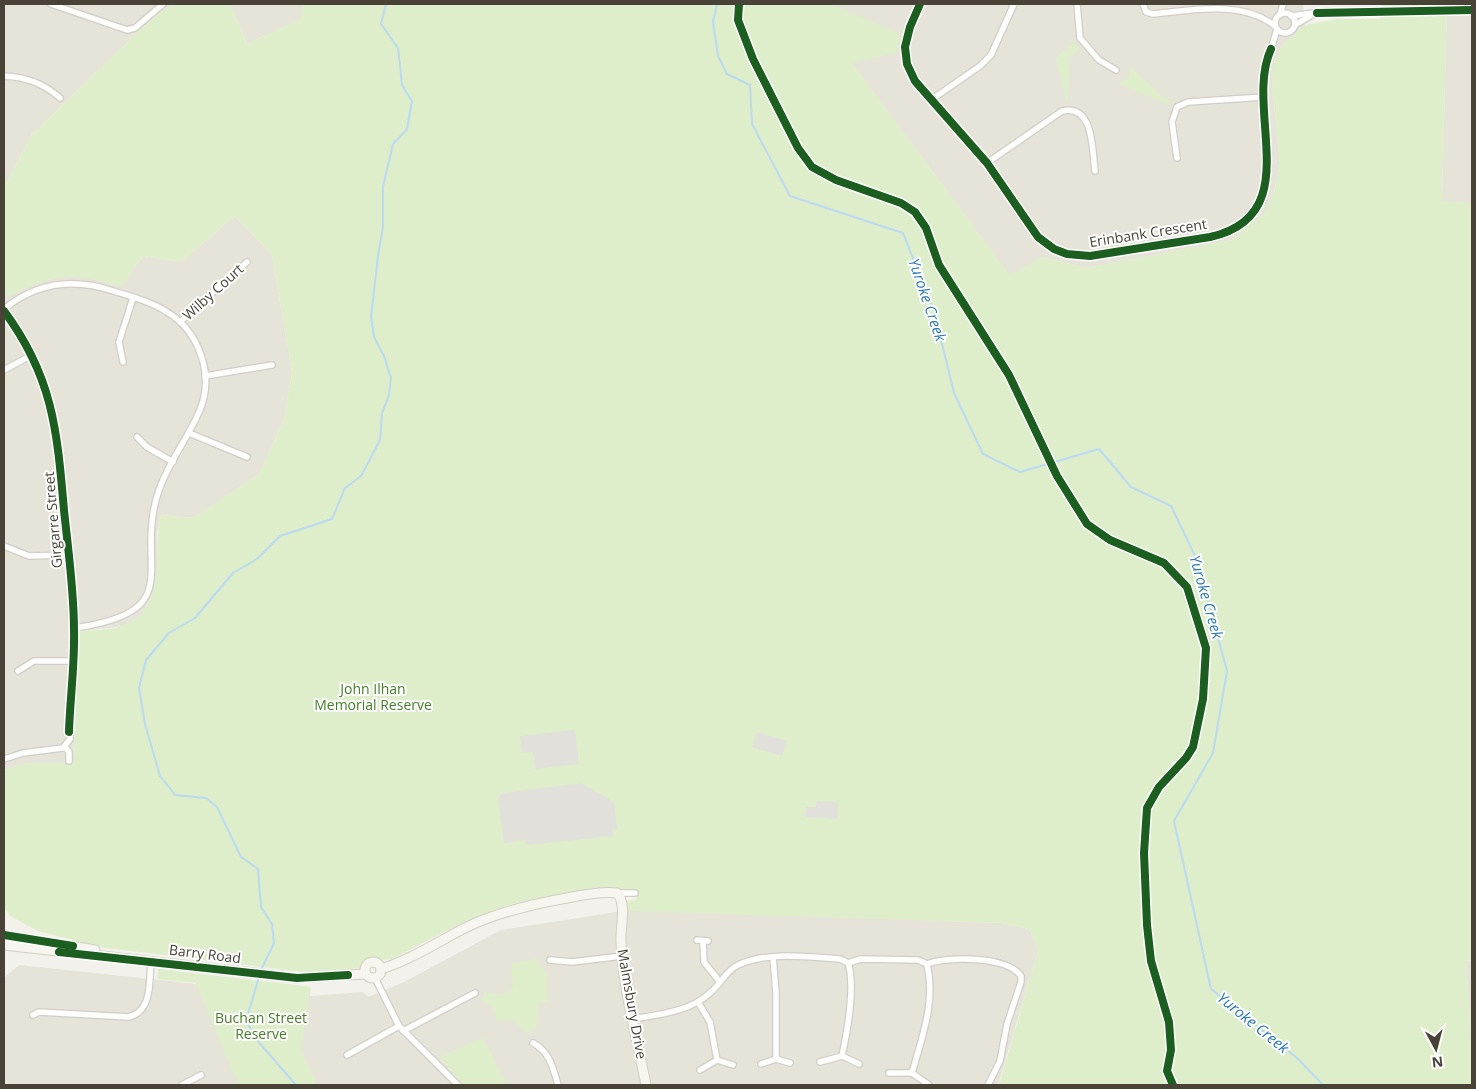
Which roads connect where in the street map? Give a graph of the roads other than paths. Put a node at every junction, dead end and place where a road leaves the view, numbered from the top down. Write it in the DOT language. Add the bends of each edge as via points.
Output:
graph roads {
  1 [pos="51,4"];
  2 [pos="75,4"];
  3 [pos="163,4"];
  4 [pos="920,4"];
  5 [pos="1014,4"];
  6 [pos="1077,4"];
  7 [pos="1143,4"];
  8 [pos="1284,4"];
  9 [pos="1472,10"];
  10 [pos="72,11"];
  11 [pos="1317,13"];
  12 [pos="1260,15"];
  13 [pos="1290,15"];
  14 [pos="1279,16"];
  15 [pos="1295,25"];
  16 [pos="1276,28"];
  17 [pos="1286,34"];
  18 [pos="1271,49"];
  19 [pos="1116,70"];
  20 [pos="4,76"];
  21 [pos="1264,97"];
  22 [pos="60,98"];
  23 [pos="931,100"];
  24 [pos="1176,158"];
  25 [pos="988,163"];
  26 [pos="1095,171"];
  27 [pos="247,262"];
  28 [pos="133,298"];
  29 [pos="4,310"];
  30 [pos="180,322"];
  31 [pos="32,355"];
  32 [pos="123,362"];
  33 [pos="272,365"];
  34 [pos="4,370"];
  35 [pos="205,376"];
  36 [pos="189,433"];
  37 [pos="136,437"];
  38 [pos="246,457"];
  39 [pos="173,462"];
  40 [pos="4,546"];
  41 [pos="68,555"];
  42 [pos="74,628"];
  43 [pos="74,661"];
  44 [pos="18,671"];
  45 [pos="66,747"];
  46 [pos="4,759"];
  47 [pos="69,761"];
  48 [pos="616,893"];
  49 [pos="635,893"];
  50 [pos="4,935"];
  51 [pos="702,941"];
  52 [pos="4,945"];
  53 [pos="38,948"];
  54 [pos="4,952"];
  55 [pos="622,956"];
  56 [pos="773,957"];
  57 [pos="138,959"];
  58 [pos="150,960"];
  59 [pos="550,960"];
  60 [pos="848,963"];
  61 [pos="927,964"];
  62 [pos="381,969"];
  63 [pos="370,976"];
  64 [pos="720,982"];
  65 [pos="475,993"];
  66 [pos="698,1002"];
  67 [pos="33,1015"];
  68 [pos="633,1019"];
  69 [pos="401,1028"];
  70 [pos="533,1043"];
  71 [pos="347,1055"];
  72 [pos="842,1056"];
  73 [pos="776,1059"];
  74 [pos="717,1060"];
  75 [pos="820,1062"];
  76 [pos="790,1063"];
  77 [pos="761,1064"];
  78 [pos="859,1064"];
  79 [pos="733,1065"];
  80 [pos="700,1070"];
  81 [pos="888,1073"];
  82 [pos="912,1073"];
  83 [pos="201,1075"];
  84 [pos="182,1085"];
  85 [pos="458,1085"];
  86 [pos="558,1085"];
  87 [pos="646,1085"];
  88 [pos="929,1085"];
  89 [pos="988,1085"];
  1 -- 10 [label="street"];
  2 -- 10 [label="street"];
  3 -- 10 [label="street" via="135,28 127,30"];
  4 -- 23 [label="street, Erinbank Crescent" via="907,37 906,55 915,81"];
  5 -- 23 [label="street" via="991,55"];
  6 -- 19 [label="street" via="1080,38 1099,60"];
  7 -- 12 [label="street" via="1150,14 1233,7"];
  8 -- 13 [label="street"];
  8 -- 14 [label="street"];
  9 -- 11 [label="street"];
  11 -- 13 [label="street"];
  11 -- 15 [label="street"];
  12 -- 14 [label="street"];
  12 -- 16 [label="street"];
  13 -- 14 [label="street"];
  13 -- 15 [label="street"];
  14 -- 16 [label="street"];
  15 -- 17 [label="street"];
  16 -- 17 [label="street"];
  16 -- 18 [label="street, Erinbank Crescent"];
  17 -- 18 [label="street, Erinbank Crescent"];
  18 -- 21 [label="street, Erinbank Crescent" via="1264,73"];
  20 -- 22 [label="street" via="25,78 48,88"];
  21 -- 24 [label="street" via="1188,102 1177,107 1172,122"];
  21 -- 25 [label="street, Erinbank Crescent" via="1267,174 1263,194 1246,219 1219,235 1090,256 1067,254 1046,244 1032,230"];
  23 -- 25 [label="street, Erinbank Crescent"];
  25 -- 26 [label="street" via="1062,111 1073,110 1086,119"];
  27 -- 30 [label="street, Wilby Court"];
  28 -- 29 [label="street" via="92,285 61,284 34,290"];
  28 -- 30 [label="street" via="160,308"];
  28 -- 32 [label="street" via="119,342"];
  29 -- 31 [label="street, Girgarre Street"];
  30 -- 35 [label="street" via="199,351"];
  31 -- 34 [label="street"];
  31 -- 41 [label="street, Girgarre Street" via="45,384 55,422"];
  33 -- 35 [label="street"];
  35 -- 36 [label="street" via="201,409"];
  36 -- 38 [label="street"];
  36 -- 39 [label="street"];
  37 -- 39 [label="street" via="146,447"];
  39 -- 42 [label="street" via="155,502 152,576 144,598 133,611 119,619"];
  40 -- 41 [label="street" via="29,556"];
  41 -- 42 [label="street, Girgarre Street"];
  42 -- 43 [label="street, Girgarre Street"];
  43 -- 44 [label="street" via="34,661"];
  43 -- 45 [label="street, Girgarre Street" via="70,740"];
  45 -- 46 [label="street"];
  45 -- 47 [label="street"];
  48 -- 49 [label="street"];
  48 -- 55 [label="street, Malmsbury Drive" via="621,901"];
  48 -- 62 [label="street" via="529,904 501,913 469,926 403,962"];
  50 -- 57 [label="street, Barry Road"];
  51 -- 64 [label="street" via="704,962"];
  52 -- 53 [label="street, Barry Road"];
  53 -- 54 [label="street"];
  53 -- 57 [label="street, Barry Road"];
  55 -- 59 [label="street" via="572,962"];
  55 -- 68 [label="street, Malmsbury Drive"];
  56 -- 60 [label="street" via="840,959"];
  56 -- 64 [label="street" via="738,965"];
  56 -- 73 [label="street"];
  57 -- 58 [label="street, Barry Road"];
  58 -- 63 [label="street, Barry Road" via="270,975 319,978"];
  58 -- 67 [label="street" via="147,998 143,1011 138,1015 39,1012"];
  60 -- 61 [label="street" via="861,959 918,960"];
  60 -- 72 [label="street" via="848,1026"];
  61 -- 82 [label="street" via="932,989 930,1005"];
  61 -- 89 [label="street" via="939,960 989,961 1021,976 1000,1061"];
  62 -- 63 [label="street" via="380,974"];
  62 -- 63 [label="street" via="372,962 365,966"];
  63 -- 69 [label="street"];
  64 -- 66 [label="street"];
  65 -- 69 [label="street"];
  66 -- 68 [label="street" via="674,1012"];
  66 -- 74 [label="street" via="710,1022"];
  68 -- 87 [label="street, Malmsbury Drive"];
  69 -- 71 [label="street"];
  69 -- 85 [label="street"];
  70 -- 86 [label="street" via="542,1048 551,1060"];
  72 -- 75 [label="street"];
  72 -- 78 [label="street"];
  73 -- 76 [label="street"];
  73 -- 77 [label="street"];
  74 -- 79 [label="street"];
  74 -- 80 [label="street"];
  81 -- 82 [label="street"];
  82 -- 88 [label="street"];
  83 -- 84 [label="street"];
}
